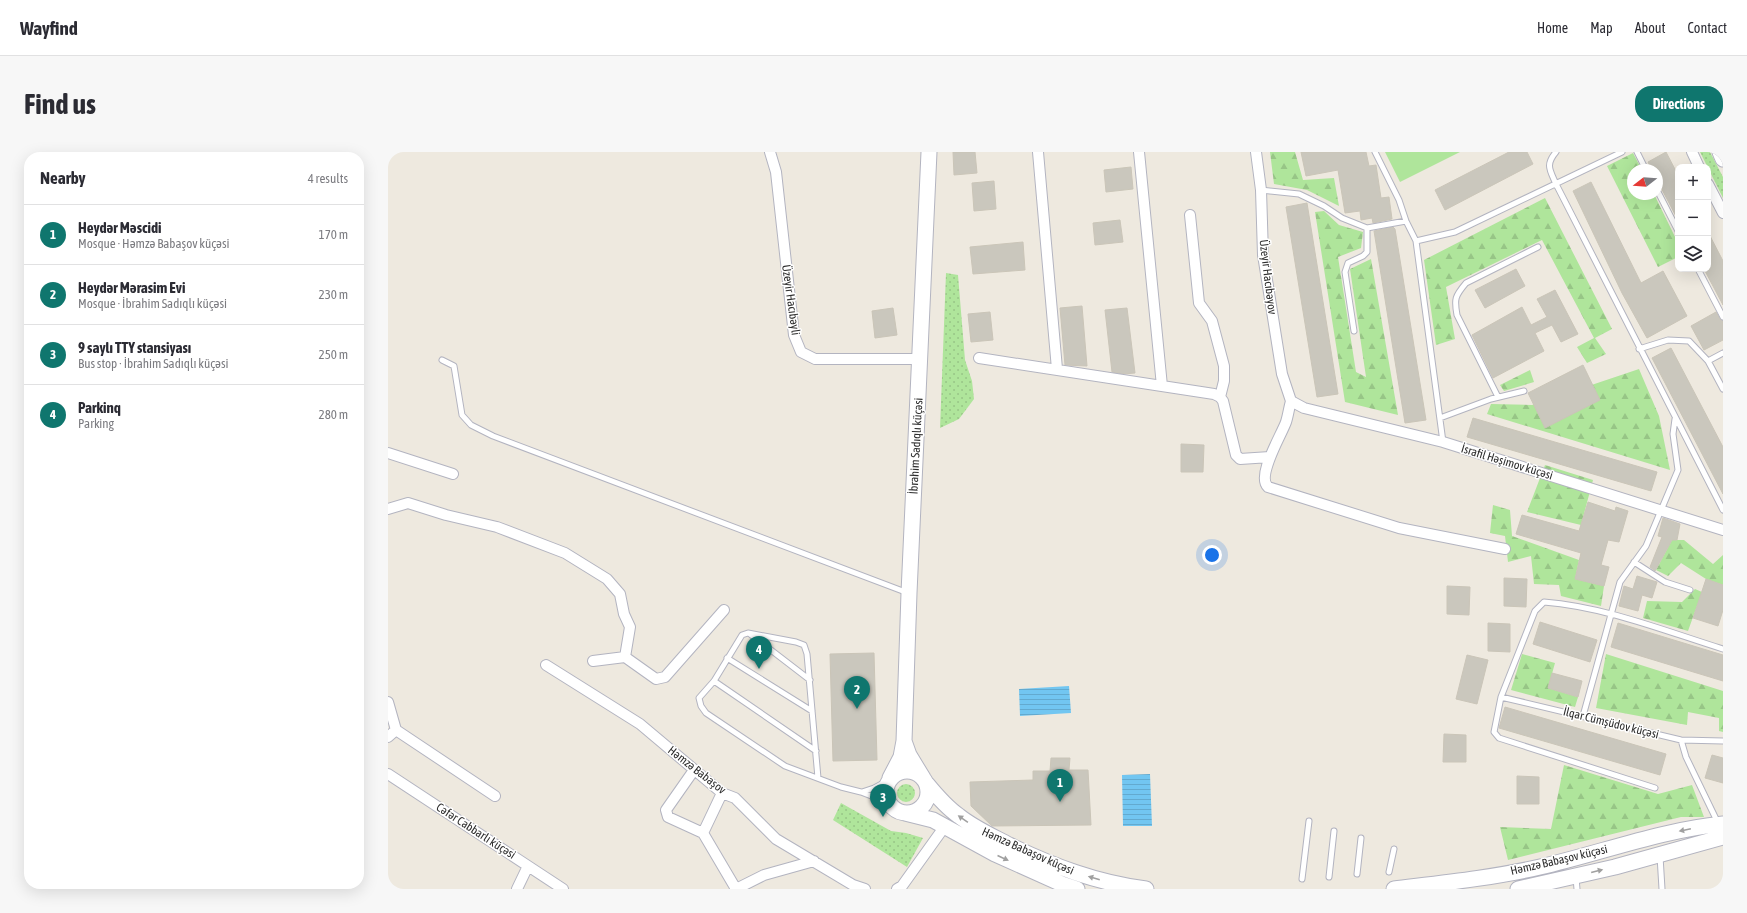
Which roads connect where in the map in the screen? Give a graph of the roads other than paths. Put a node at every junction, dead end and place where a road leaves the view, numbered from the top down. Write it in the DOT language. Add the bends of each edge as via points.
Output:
graph roads {
  1 [pos="770,152"];
  2 [pos="929,152"];
  3 [pos="1038,152"];
  4 [pos="1139,152"];
  5 [pos="1256,152"];
  6 [pos="1375,152"];
  7 [pos="1556,152"];
  8 [pos="1622,152"];
  9 [pos="1637,152"];
  10 [pos="1692,152"];
  11 [pos="1720,152"];
  12 [pos="1723,159"];
  13 [pos="1643,164"];
  14 [pos="1698,164"];
  15 [pos="1556,184"];
  16 [pos="1261,190"];
  17 [pos="1711,190"];
  18 [pos="1662,200"];
  19 [pos="1723,213"];
  20 [pos="1190,215"];
  21 [pos="1406,221"];
  22 [pos="1675,224"];
  23 [pos="1368,228"];
  24 [pos="1416,241"];
  25 [pos="1538,247"];
  26 [pos="1700,272"];
  27 [pos="1723,317"];
  28 [pos="1354,331"];
  29 [pos="1639,349"];
  30 [pos="1723,353"];
  31 [pos="979,358"];
  32 [pos="920,359"];
  33 [pos="442,360"];
  34 [pos="1708,361"];
  35 [pos="1057,369"];
  36 [pos="1162,386"];
  37 [pos="1723,389"];
  38 [pos="1524,391"];
  39 [pos="1220,397"];
  40 [pos="1498,397"];
  41 [pos="1291,401"];
  42 [pos="1440,418"];
  43 [pos="1675,418"];
  44 [pos="1443,442"];
  45 [pos="388,454"];
  46 [pos="1270,457"];
  47 [pos="453,474"];
  48 [pos="388,509"];
  49 [pos="1660,510"];
  50 [pos="1723,510"];
  51 [pos="1723,530"];
  52 [pos="1505,549"];
  53 [pos="1634,562"];
  54 [pos="1690,590"];
  55 [pos="909,593"];
  56 [pos="724,610"];
  57 [pos="1611,614"];
  58 [pos="748,633"];
  59 [pos="1723,649"];
  60 [pos="625,657"];
  61 [pos="727,658"];
  62 [pos="593,661"];
  63 [pos="546,665"];
  64 [pos="810,680"];
  65 [pos="714,681"];
  66 [pos="1501,697"];
  67 [pos="388,702"];
  68 [pos="812,710"];
  69 [pos="1583,716"];
  70 [pos="396,730"];
  71 [pos="388,737"];
  72 [pos="1681,740"];
  73 [pos="904,741"];
  74 [pos="1723,741"];
  75 [pos="816,751"];
  76 [pos="694,770"];
  77 [pos="388,774"];
  78 [pos="818,778"];
  79 [pos="890,779"];
  80 [pos="925,781"];
  81 [pos="1655,788"];
  82 [pos="861,792"];
  83 [pos="722,793"];
  84 [pos="495,796"];
  85 [pos="900,811"];
  86 [pos="1309,820"];
  87 [pos="945,826"];
  88 [pos="1722,828"];
  89 [pos="1334,831"];
  90 [pos="703,833"];
  91 [pos="1361,838"];
  92 [pos="1394,849"];
  93 [pos="1660,855"];
  94 [pos="814,861"];
  95 [pos="528,866"];
  96 [pos="1388,872"];
  97 [pos="1357,874"];
  98 [pos="1329,876"];
  99 [pos="1302,879"];
  100 [pos="1576,883"];
  101 [pos="517,889"];
  102 [pos="563,889"];
  103 [pos="736,889"];
  104 [pos="865,889"];
  105 [pos="897,889"];
  106 [pos="1077,889"];
  107 [pos="1146,889"];
  108 [pos="1394,889"];
  109 [pos="1518,889"];
  110 [pos="1662,889"];
  1 -- 32 [label="street, Üzeyir Hacıbəyli" via="776,172 794,335 801,352 815,359"];
  2 -- 32 [label="street, İbrahim Sadıqlı küçəsi"];
  3 -- 35 [label="street"];
  4 -- 36 [label="street"];
  5 -- 16 [label="street, Üzeyir Hacıbəyov"];
  6 -- 21 [label="lane" via="1399,200"];
  7 -- 15 [label="lane" via="1548,165"];
  8 -- 15 [label="lane"];
  9 -- 13 [label="lane"];
  10 -- 14 [label="street"];
  11 -- 12 [label="street"];
  15 -- 24 [label="lane" via="1455,232"];
  15 -- 29 [label="lane"];
  16 -- 23 [label="lane" via="1299,194 1342,218"];
  16 -- 41 [label="street, Üzeyir Hacıbəyov" via="1263,255 1282,374"];
  17 -- 19 [label="street"];
  18 -- 22 [label="lane"];
  20 -- 39 [label="street" via="1199,304 1212,321 1224,366"];
  21 -- 23 [label="lane"];
  21 -- 24 [label="lane"];
  23 -- 28 [label="lane" via="1367,252 1348,263 1345,272"];
  24 -- 42 [label="lane"];
  25 -- 40 [label="lane" via="1466,283 1454,302 1457,315"];
  26 -- 27 [label="lane"];
  29 -- 34 [label="lane" via="1668,340 1689,341"];
  29 -- 43 [label="lane"];
  30 -- 34 [label="lane"];
  31 -- 35 [label="street"];
  32 -- 55 [label="street, İbrahim Sadıqlı küçəsi"];
  33 -- 55 [label="lane" via="454,366 462,415 471,425 482,431"];
  34 -- 37 [label="lane"];
  35 -- 36 [label="street"];
  36 -- 39 [label="street"];
  38 -- 40 [label="lane"];
  39 -- 46 [label="street" via="1236,455 1240,459"];
  40 -- 42 [label="lane"];
  41 -- 44 [label="street, İsrafil Həşimov küçəsi" via="1304,408"];
  41 -- 46 [label="street" via="1286,421"];
  42 -- 44 [label="lane"];
  43 -- 49 [label="lane" via="1673,434 1678,470"];
  43 -- 50 [label="lane"];
  44 -- 49 [label="street, İsrafil Həşimov küçəsi"];
  45 -- 47 [label="street"];
  46 -- 52 [label="street" via="1263,477 1268,487 1399,528"];
  48 -- 60 [label="street" via="408,503 497,527 577,560 607,579 620,594 630,627"];
  49 -- 51 [label="street, İsrafil Həşimov küçəsi"];
  49 -- 53 [label="lane" via="1646,546"];
  53 -- 54 [label="lane" via="1665,582"];
  53 -- 57 [label="lane" via="1620,582"];
  55 -- 73 [label="street, İbrahim Sadıqlı küçəsi"];
  56 -- 60 [label="street" via="665,677 656,679"];
  57 -- 59 [label="lane"];
  57 -- 66 [label="lane" via="1544,602 1535,611"];
  57 -- 69 [label="lane"];
  58 -- 61 [label="lane" via="742,635"];
  58 -- 64 [label="lane"];
  58 -- 64 [label="lane" via="804,645"];
  60 -- 62 [label="street"];
  61 -- 65 [label="lane"];
  61 -- 68 [label="lane"];
  63 -- 76 [label="street, Həmzə Babaşov" via="640,724"];
  64 -- 68 [label="lane"];
  65 -- 75 [label="lane"];
  65 -- 78 [label="lane" via="699,698 706,713 785,766"];
  66 -- 69 [label="lane, İlqar Cümşüdov küçəsi"];
  66 -- 81 [label="lane" via="1494,732 1499,738"];
  67 -- 70 [label="street"];
  68 -- 75 [label="lane"];
  69 -- 72 [label="lane, İlqar Cümşüdov küçəsi"];
  70 -- 71 [label="street"];
  70 -- 84 [label="street"];
  72 -- 74 [label="lane, İlqar Cümşüdov küçəsi"];
  72 -- 88 [label="lane" via="1686,757"];
  73 -- 79 [label="street" via="901,757"];
  73 -- 80 [label="street, Həmzə Babaşov küçəsi" via="915,767"];
  75 -- 78 [label="lane"];
  76 -- 83 [label="street, Həmzə Babaşov"];
  76 -- 90 [label="street" via="666,810 668,817"];
  77 -- 95 [label="street, Cəfər Cabbarlı küçəsi"];
  78 -- 82 [label="lane"];
  79 -- 80 [label="street" via="899,772 909,771 920,775"];
  79 -- 82 [label="lane"];
  79 -- 85 [label="street" via="886,795 890,805"];
  80 -- 85 [label="street" via="928,794 924,805 915,811"];
  107 -- 80 [label="street, Həmzə Babaşov küçəsi, one-way" via="1107,882 1033,857 958,816"];
  82 -- 85 [label="lane"];
  83 -- 90 [label="street"];
  83 -- 94 [label="street, Həmzə Babaşov" via="735,798 776,839"];
  85 -- 87 [label="street"];
  86 -- 99 [label="lane"];
  87 -- 105 [label="street" via="902,886"];
  87 -- 106 [label="street, one-way" via="994,854"];
  88 -- 93 [label="street, Həmzə Babaşov küçəsi"];
  88 -- 108 [label="street, Həmzə Babaşov küçəsi, one-way" via="1687,830 1540,867"];
  89 -- 98 [label="lane"];
  90 -- 103 [label="street"];
  91 -- 97 [label="lane"];
  92 -- 96 [label="lane"];
  100 -- 93 [label="street, Həmzə Babaşov küçəsi, one-way"];
  93 -- 110 [label="lane"];
  94 -- 103 [label="street" via="764,875"];
  94 -- 104 [label="street, Həmzə Babaşov" via="853,885"];
  95 -- 101 [label="street"];
  95 -- 102 [label="street, Cəfər Cabbarlı küçəsi"];
  100 -- 109 [label="street, Həmzə Babaşov küçəsi"];
}
